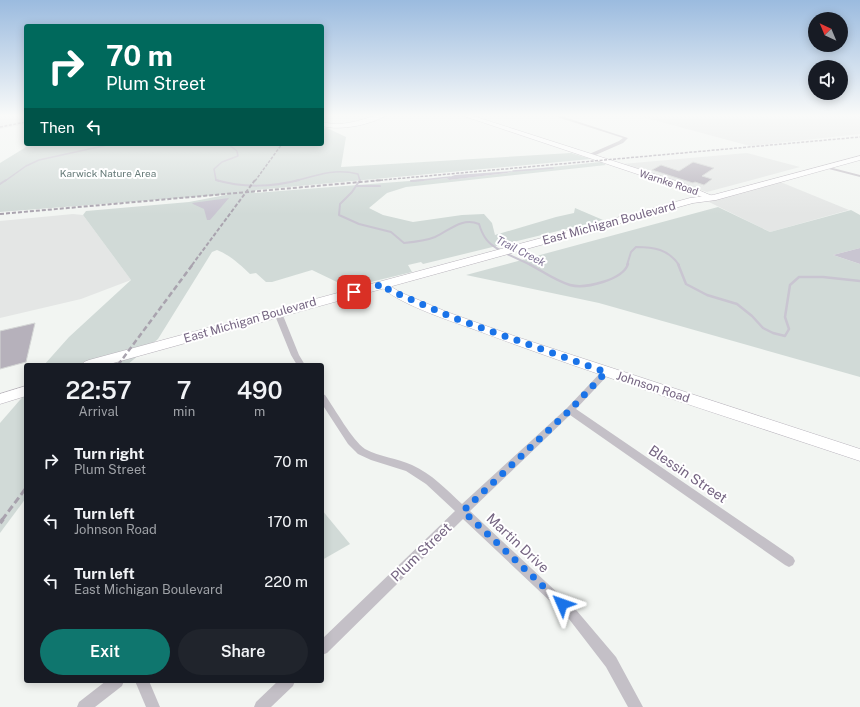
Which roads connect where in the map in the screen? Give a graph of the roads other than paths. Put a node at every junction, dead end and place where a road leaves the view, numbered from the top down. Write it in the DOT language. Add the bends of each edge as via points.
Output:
graph roads {
  1 [pos="565,148"];
  2 [pos="607,148"];
  3 [pos="589,156"];
  4 [pos="860,158"];
  5 [pos="827,167"];
  6 [pos="860,176"];
  7 [pos="713,198"];
  8 [pos="386,287"];
  9 [pos="279,316"];
  10 [pos="97,363"];
  11 [pos="124,363"];
  12 [pos="300,363"];
  13 [pos="606,372"];
  14 [pos="24,383"];
  15 [pos="0,389"];
  16 [pos="24,392"];
  17 [pos="0,398"];
  18 [pos="324,400"];
  19 [pos="570,410"];
  20 [pos="860,455"];
  21 [pos="463,511"];
  22 [pos="789,561"];
  23 [pos="324,646"];
  24 [pos="114,683"];
  25 [pos="143,683"];
  26 [pos="286,683"];
  27 [pos="84,707"];
  28 [pos="153,707"];
  29 [pos="261,707"];
  30 [pos="636,707"];
  1 -- 3 [label="street, Warnke Road"];
  2 -- 3 [label="street"];
  3 -- 7 [label="street, Warnke Road"];
  4 -- 5 [label="main road, East Michigan Boulevard"];
  5 -- 6 [label="street"];
  5 -- 7 [label="main road, East Michigan Boulevard"];
  7 -- 8 [label="main road, East Michigan Boulevard" via="693,200 515,248"];
  7 -- 8 [label="main road, East Michigan Boulevard" via="701,204 490,263"];
  8 -- 9 [label="main road, East Michigan Boulevard"];
  8 -- 13 [label="street, Johnson Road" via="458,319"];
  9 -- 10 [label="main road, East Michigan Boulevard"];
  9 -- 11 [label="main road, East Michigan Boulevard"];
  9 -- 12 [label="street"];
  13 -- 19 [label="street, Plum Street"];
  13 -- 20 [label="street, Johnson Road"];
  14 -- 15 [label="main road"];
  16 -- 17 [label="main road"];
  18 -- 21 [label="street, Martin Drive" via="351,441 361,451 414,471 430,480"];
  19 -- 21 [label="street, Plum Street"];
  19 -- 22 [label="street, Blessin Street"];
  21 -- 23 [label="street, Plum Street"];
  21 -- 30 [label="street, Martin Drive" via="573,615 610,662"];
  24 -- 27 [label="street"];
  25 -- 28 [label="street"];
  26 -- 29 [label="street"];
}
